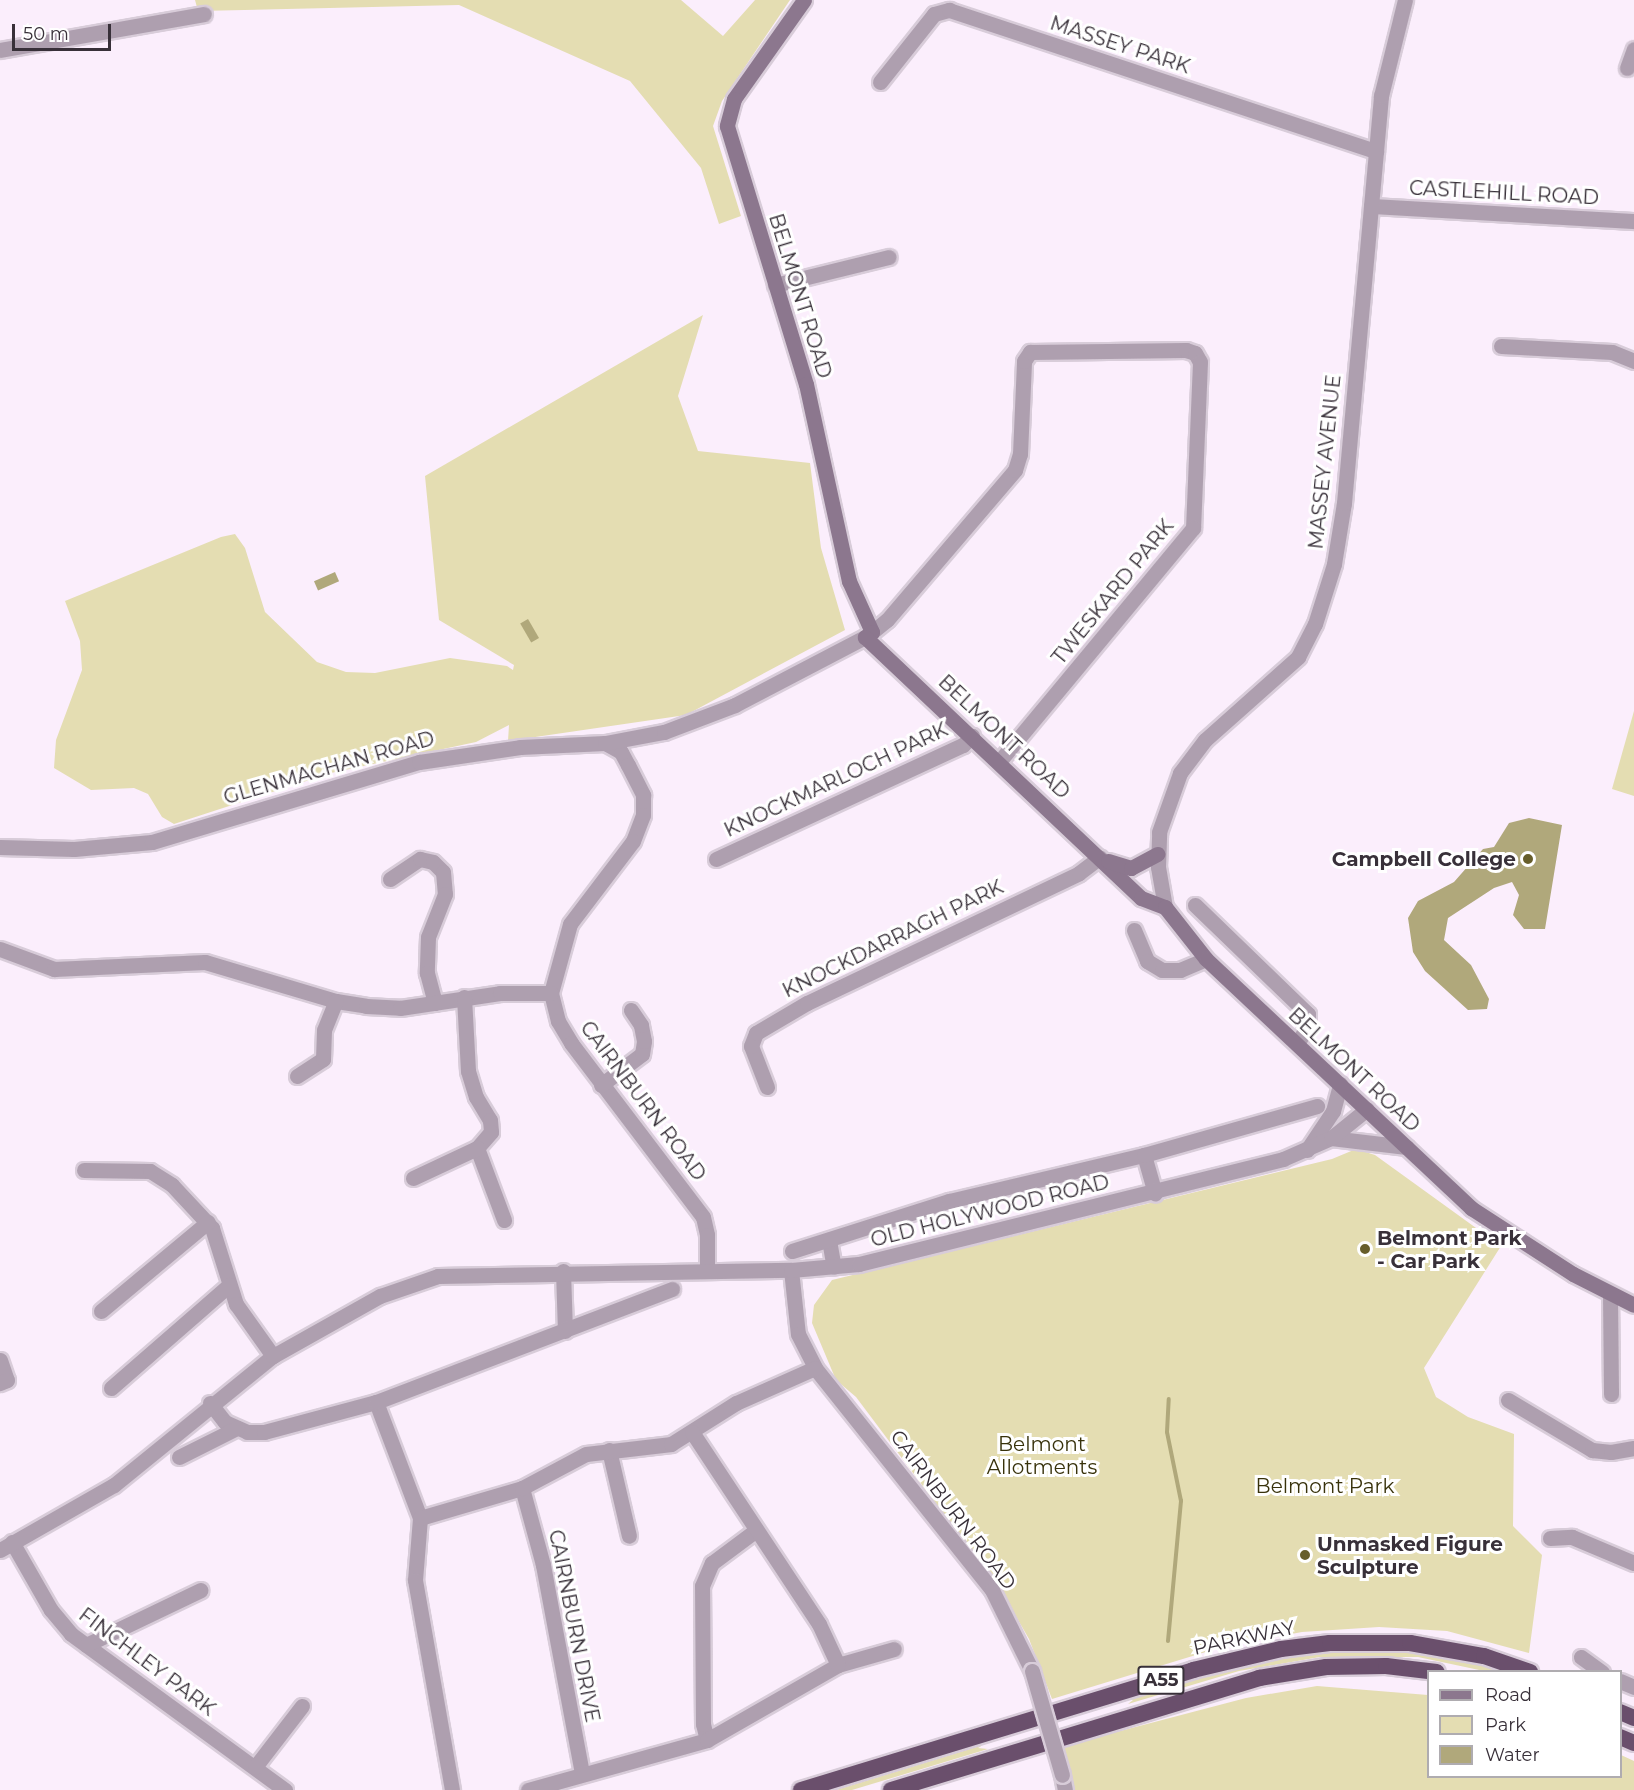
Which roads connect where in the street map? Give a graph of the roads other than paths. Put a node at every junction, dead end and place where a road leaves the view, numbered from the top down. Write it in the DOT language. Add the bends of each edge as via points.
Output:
graph roads {
  1 [pos="804,0"];
  2 [pos="1405,0"];
  3 [pos="204,14"];
  4 [pos="0,50"];
  5 [pos="1634,50"];
  6 [pos="1627,68"];
  7 [pos="880,82"];
  8 [pos="1376,151"];
  9 [pos="1371,206"];
  10 [pos="1634,221"];
  11 [pos="890,257"];
  12 [pos="774,285"];
  13 [pos="1501,346"];
  14 [pos="1634,361"];
  15 [pos="868,635"];
  16 [pos="972,736"];
  17 [pos="605,743"];
  18 [pos="999,762"];
  19 [pos="0,846"];
  20 [pos="1157,854"];
  21 [pos="1100,857"];
  22 [pos="716,859"];
  23 [pos="390,879"];
  24 [pos="1195,906"];
  25 [pos="1165,907"];
  26 [pos="1134,930"];
  27 [pos="0,948"];
  28 [pos="1206,959"];
  29 [pos="551,993"];
  30 [pos="464,997"];
  31 [pos="336,1001"];
  32 [pos="435,1003"];
  33 [pos="631,1010"];
  34 [pos="1297,1044"];
  35 [pos="297,1077"];
  36 [pos="1340,1084"];
  37 [pos="601,1085"];
  38 [pos="767,1087"];
  39 [pos="1317,1106"];
  40 [pos="1367,1109"];
  41 [pos="1331,1138"];
  42 [pos="1406,1147"];
  43 [pos="477,1148"];
  44 [pos="1307,1150"];
  45 [pos="1144,1155"];
  46 [pos="84,1170"];
  47 [pos="413,1178"];
  48 [pos="1155,1193"];
  49 [pos="504,1220"];
  50 [pos="208,1222"];
  51 [pos="829,1240"];
  52 [pos="792,1251"];
  53 [pos="834,1268"];
  54 [pos="707,1270"];
  55 [pos="791,1270"];
  56 [pos="563,1271"];
  57 [pos="229,1285"];
  58 [pos="672,1289"];
  59 [pos="1610,1295"];
  60 [pos="1634,1305"];
  61 [pos="102,1311"];
  62 [pos="565,1331"];
  63 [pos="273,1356"];
  64 [pos="0,1360"];
  65 [pos="815,1368"];
  66 [pos="0,1383"];
  67 [pos="111,1388"];
  68 [pos="1611,1394"];
  69 [pos="1508,1400"];
  70 [pos="376,1402"];
  71 [pos="210,1403"];
  72 [pos="237,1428"];
  73 [pos="692,1432"];
  74 [pos="1634,1448"];
  75 [pos="609,1450"];
  76 [pos="179,1457"];
  77 [pos="522,1488"];
  78 [pos="420,1518"];
  79 [pos="755,1531"];
  80 [pos="629,1536"];
  81 [pos="1550,1538"];
  82 [pos="6,1546"];
  83 [pos="1634,1563"];
  84 [pos="201,1590"];
  85 [pos="86,1645"];
  86 [pos="894,1649"];
  87 [pos="1581,1657"];
  88 [pos="838,1665"];
  89 [pos="1427,1670"];
  90 [pos="1527,1670"];
  91 [pos="1600,1670"];
  92 [pos="302,1706"];
  93 [pos="707,1740"];
  94 [pos="255,1767"];
  95 [pos="582,1773"];
  96 [pos="1064,1782"];
  97 [pos="285,1790"];
  98 [pos="452,1790"];
  99 [pos="528,1790"];
  100 [pos="801,1790"];
  101 [pos="891,1790"];
  1 -- 12 [label="main road, BELMONT ROAD" via="734,99 726,126"];
  2 -- 8 [label="street, MASSEY AVENUE" via="1388,58"];
  3 -- 4 [label="street"];
  5 -- 6 [label="street"];
  7 -- 8 [label="street, MASSEY PARK" via="934,14 949,10"];
  8 -- 9 [label="street, MASSEY AVENUE"];
  9 -- 10 [label="street, CASTLEHILL ROAD"];
  9 -- 20 [label="street, MASSEY AVENUE" via="1344,503 1334,564 1315,624 1298,657 1205,740 1180,772 1165,805"];
  11 -- 12 [label="street"];
  12 -- 15 [label="main road, BELMONT ROAD" via="806,384 849,581"];
  13 -- 14 [label="street" via="1612,352"];
  15 -- 16 [label="main road, BELMONT ROAD"];
  15 -- 17 [label="street, GLENMACHAN ROAD" via="735,705 664,732"];
  15 -- 18 [label="street, TWESKARD PARK" via="887,620 1015,470 1020,454 1024,361 1030,352 1195,353 1200,362 1193,528"];
  16 -- 18 [label="main road, BELMONT ROAD"];
  16 -- 22 [label="street, KNOCKMARLOCH PARK" via="963,745"];
  17 -- 19 [label="street, GLENMACHAN ROAD" via="520,747 419,762 152,842 74,849"];
  17 -- 29 [label="street" via="621,752 628,765 643,795 643,815 633,841 570,924"];
  18 -- 21 [label="main road, BELMONT ROAD"];
  20 -- 21 [label="main road" via="1131,868"];
  20 -- 25 [label="street, MASSEY AVENUE"];
  21 -- 25 [label="main road, BELMONT ROAD" via="1141,898"];
  21 -- 38 [label="street, KNOCKDARRAGH PARK" via="1079,873 807,1003 756,1033 751,1046"];
  23 -- 32 [label="street" via="420,859 433,862 443,872 445,894 428,937 427,973"];
  24 -- 34 [label="street" via="1308,1014 1308,1025"];
  25 -- 28 [label="main road, BELMONT ROAD"];
  26 -- 28 [label="street" via="1147,961 1162,970 1180,970"];
  27 -- 31 [label="street" via="54,969 204,962"];
  28 -- 34 [label="main road, BELMONT ROAD"];
  29 -- 30 [label="street"];
  29 -- 37 [label="street, CAIRNBURN ROAD" via="558,1021"];
  30 -- 32 [label="street"];
  30 -- 43 [label="street" via="468,1071 476,1097 490,1120 491,1132"];
  31 -- 32 [label="street" via="400,1008"];
  31 -- 35 [label="street" via="324,1030 324,1059"];
  33 -- 37 [label="street" via="643,1033 642,1054"];
  34 -- 36 [label="main road, BELMONT ROAD"];
  36 -- 40 [label="main road, BELMONT ROAD"];
  36 -- 44 [label="street" via="1333,1111"];
  37 -- 54 [label="street, CAIRNBURN ROAD" via="703,1217"];
  39 -- 45 [label="street, OLD HOLYWOOD ROAD"];
  40 -- 41 [label="street, OLD HOLYWOOD ROAD"];
  40 -- 42 [label="main road, BELMONT ROAD"];
  41 -- 42 [label="street"];
  41 -- 44 [label="street, OLD HOLYWOOD ROAD"];
  42 -- 59 [label="main road, BELMONT ROAD" via="1479,1214"];
  43 -- 47 [label="street"];
  43 -- 49 [label="street"];
  44 -- 48 [label="street, OLD HOLYWOOD ROAD"];
  45 -- 48 [label="street"];
  45 -- 51 [label="street, OLD HOLYWOOD ROAD" via="949,1201"];
  46 -- 50 [label="street" via="150,1171 172,1185"];
  48 -- 53 [label="street, OLD HOLYWOOD ROAD"];
  50 -- 57 [label="street"];
  50 -- 61 [label="street"];
  51 -- 52 [label="street, OLD HOLYWOOD ROAD"];
  51 -- 53 [label="street"];
  53 -- 55 [label="street, OLD HOLYWOOD ROAD"];
  54 -- 55 [label="street, OLD HOLYWOOD ROAD"];
  54 -- 56 [label="street, OLD HOLYWOOD ROAD"];
  55 -- 65 [label="street, CAIRNBURN ROAD" via="798,1334"];
  56 -- 62 [label="street"];
  56 -- 63 [label="street, OLD HOLYWOOD ROAD" via="438,1276 380,1296"];
  57 -- 63 [label="street" via="248,1324"];
  57 -- 67 [label="street"];
  58 -- 62 [label="street"];
  59 -- 60 [label="main road, BELMONT ROAD"];
  59 -- 68 [label="street"];
  62 -- 70 [label="street"];
  63 -- 71 [label="street, OLD HOLYWOOD ROAD"];
  64 -- 66 [label="street" via="7,1380"];
  65 -- 73 [label="street" via="736,1403"];
  65 -- 96 [label="street, CAIRNBURN ROAD, bridge" via="983,1578 1032,1671"];
  69 -- 74 [label="street" via="1592,1450"];
  70 -- 72 [label="street" via="264,1432"];
  70 -- 78 [label="street"];
  71 -- 72 [label="street" via="225,1422"];
  71 -- 82 [label="street, OLD HOLYWOOD ROAD" via="114,1485"];
  72 -- 76 [label="street"];
  73 -- 75 [label="street" via="671,1444"];
  73 -- 79 [label="street"];
  75 -- 77 [label="street" via="586,1454"];
  75 -- 80 [label="street"];
  77 -- 78 [label="street"];
  77 -- 95 [label="street, CAIRNBURN DRIVE" via="543,1565"];
  78 -- 98 [label="street" via="415,1580"];
  79 -- 88 [label="street" via="819,1624"];
  79 -- 93 [label="street" via="712,1563 702,1586 703,1724"];
  81 -- 83 [label="street" via="1572,1537"];
  82 -- 85 [label="street, FINCHLEY PARK" via="62,1625"];
  84 -- 85 [label="street"];
  85 -- 94 [label="street, FINCHLEY PARK"];
  86 -- 88 [label="street"];
  87 -- 91 [label="street"];
  88 -- 93 [label="street"];
  89 -- 101 [label="highway, A55" via="1326,1667 1259,1678"];
  90 -- 100 [label="highway, PARKWAY / A55" via="1484,1656 1410,1643 1330,1643 1281,1649 1193,1670"];
  92 -- 94 [label="street"];
  93 -- 95 [label="street"];
  94 -- 97 [label="street, FINCHLEY PARK"];
  95 -- 99 [label="street"];
}
